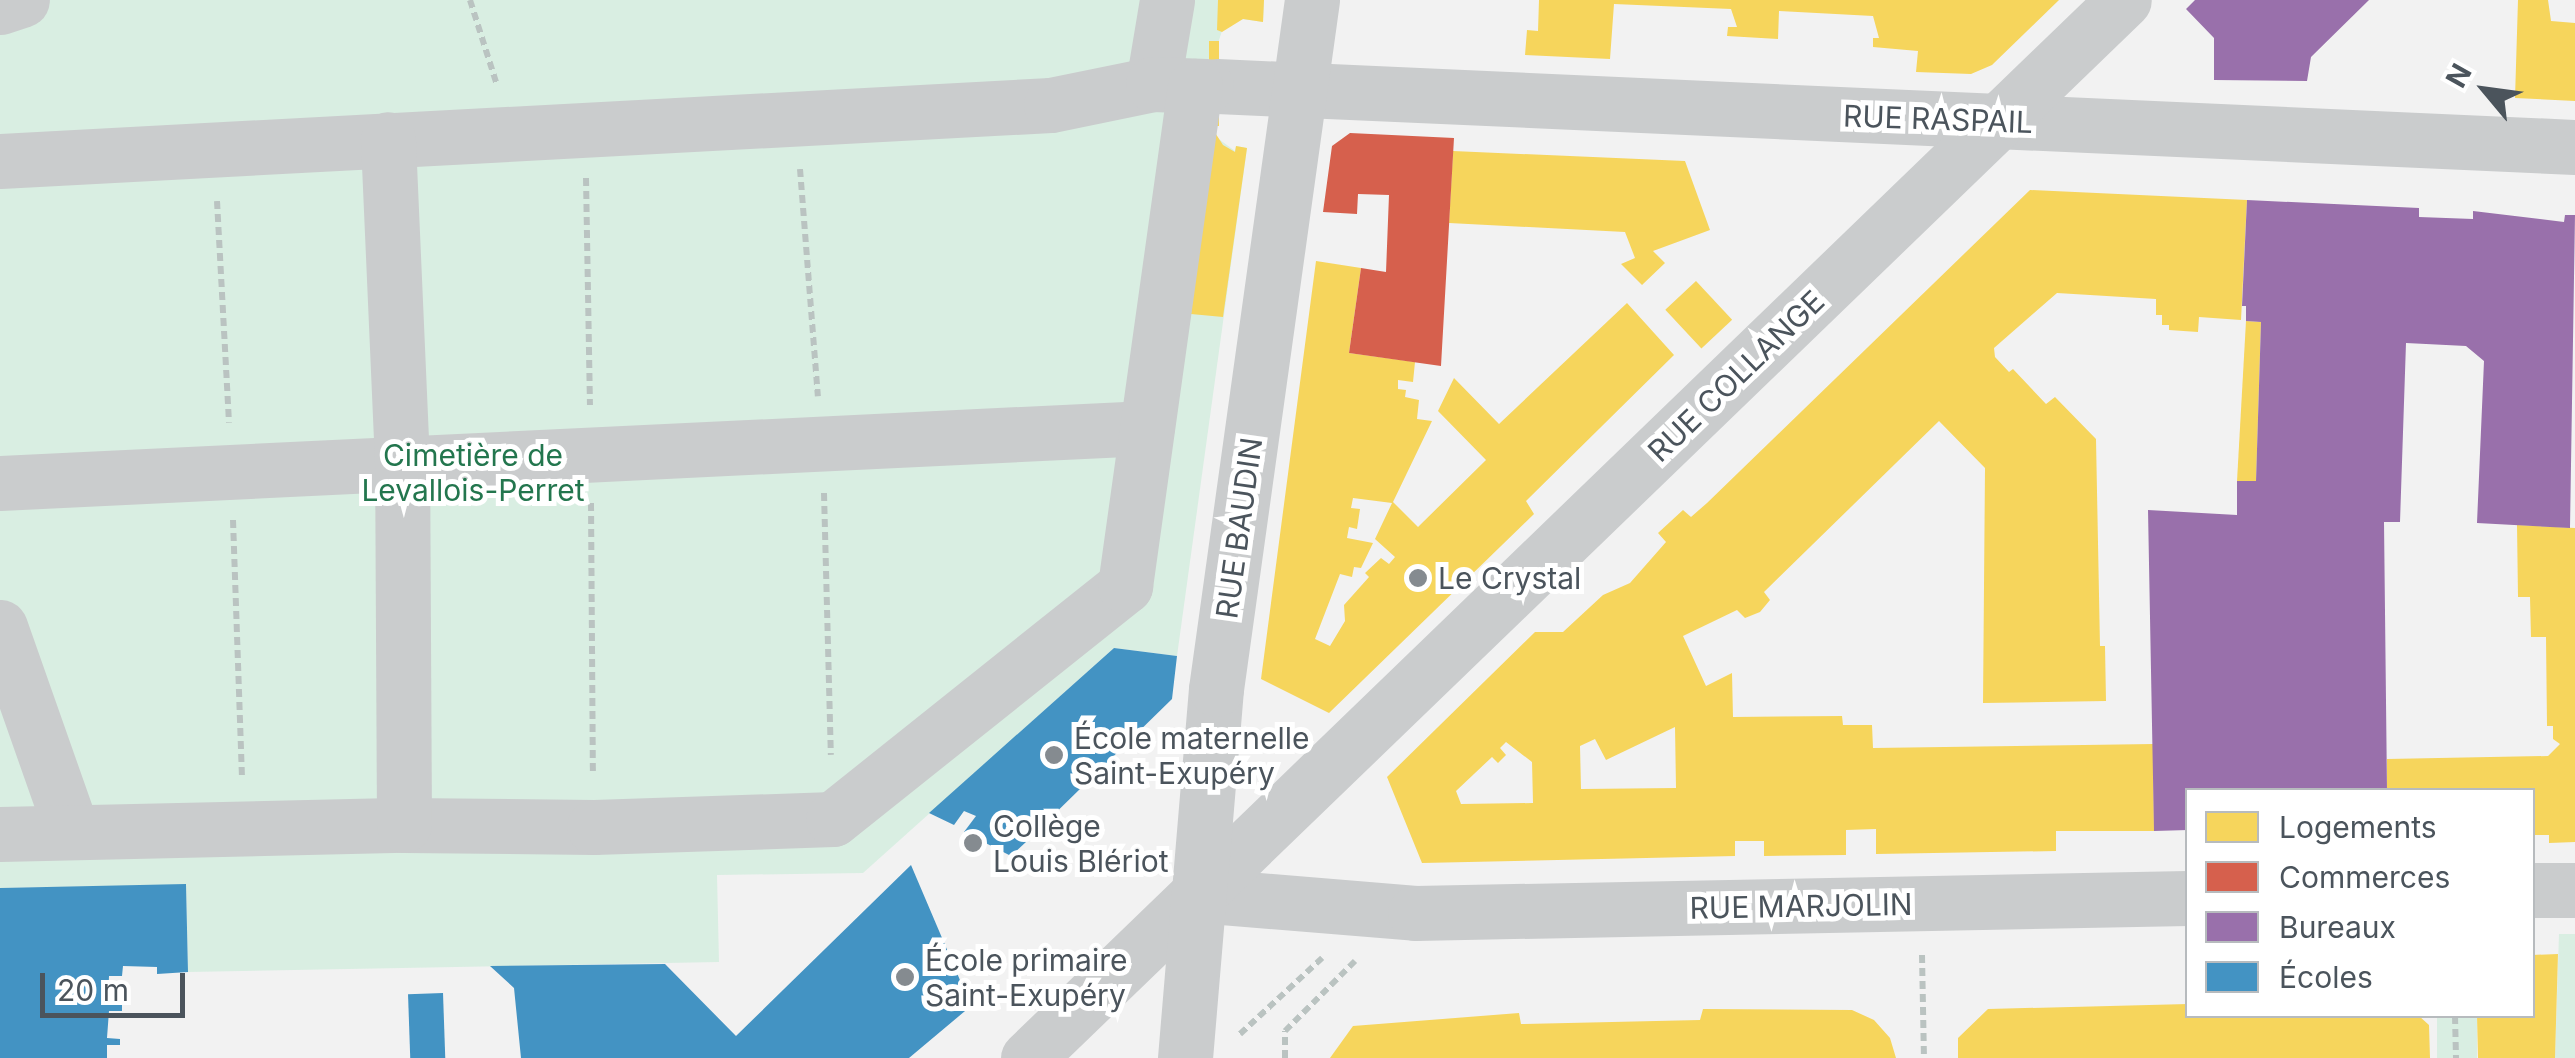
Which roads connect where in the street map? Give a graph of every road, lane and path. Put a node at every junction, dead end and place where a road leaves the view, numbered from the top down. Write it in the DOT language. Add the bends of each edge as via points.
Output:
graph roads {
  1 [pos="22,0"];
  2 [pos="470,0"];
  3 [pos="1167,0"];
  4 [pos="1312,0"];
  5 [pos="2124,0"];
  6 [pos="0,8"];
  7 [pos="1192,85"];
  8 [pos="1300,90"];
  9 [pos="2000,122"];
  10 [pos="511,132"];
  11 [pos="388,139"];
  12 [pos="2575,147"];
  13 [pos="0,161"];
  14 [pos="1147,428"];
  15 [pos="402,462"];
  16 [pos="0,483"];
  17 [pos="0,627"];
  18 [pos="404,825"];
  19 [pos="72,832"];
  20 [pos="0,834"];
  21 [pos="2535,890"];
  22 [pos="2575,890"];
  23 [pos="1198,895"];
  24 [pos="2185,898"];
  25 [pos="1920,904"];
  26 [pos="1333,959"];
  27 [pos="1370,961"];
  28 [pos="2455,1018"];
  29 [pos="1237,1038"];
  30 [pos="1028,1058"];
  31 [pos="1185,1058"];
  32 [pos="1285,1058"];
  33 [pos="1924,1058"];
  34 [pos="2456,1058"];
  1 -- 6 [label="street"];
  2 -- 10 [label="path"];
  3 -- 7 [label="street"];
  4 -- 8 [label="street, RUE BAUDIN"];
  5 -- 9 [label="street, RUE COLLANGE"];
  7 -- 8 [label="street, RUE RASPAIL"];
  7 -- 10 [label="street, RUE RASPAIL" via="1050,105"];
  7 -- 14 [label="street"];
  8 -- 9 [label="street, RUE RASPAIL"];
  8 -- 23 [label="street, RUE BAUDIN" via="1216,690"];
  9 -- 12 [label="street, RUE RASPAIL"];
  9 -- 23 [label="street, RUE COLLANGE"];
  10 -- 11 [label="street, RUE RASPAIL"];
  11 -- 13 [label="street, RUE RASPAIL"];
  11 -- 15 [label="street"];
  14 -- 15 [label="street"];
  14 -- 18 [label="street" via="1126,586 832,819"];
  15 -- 16 [label="street"];
  15 -- 18 [label="street"];
  17 -- 19 [label="street"];
  18 -- 19 [label="street"];
  19 -- 20 [label="street"];
  21 -- 22 [label="street"];
  23 -- 25 [label="street, RUE MARJOLIN" via="1415,913"];
  23 -- 30 [label="street"];
  23 -- 31 [label="street, RUE BAUDIN"];
  24 -- 25 [label="street, RUE MARJOLIN"];
  25 -- 33 [label="path"];
  26 -- 29 [label="path" via="1322,958"];
  27 -- 32 [label="path" via="1348,961 1284,1031"];
  28 -- 34 [label="path"];
}
